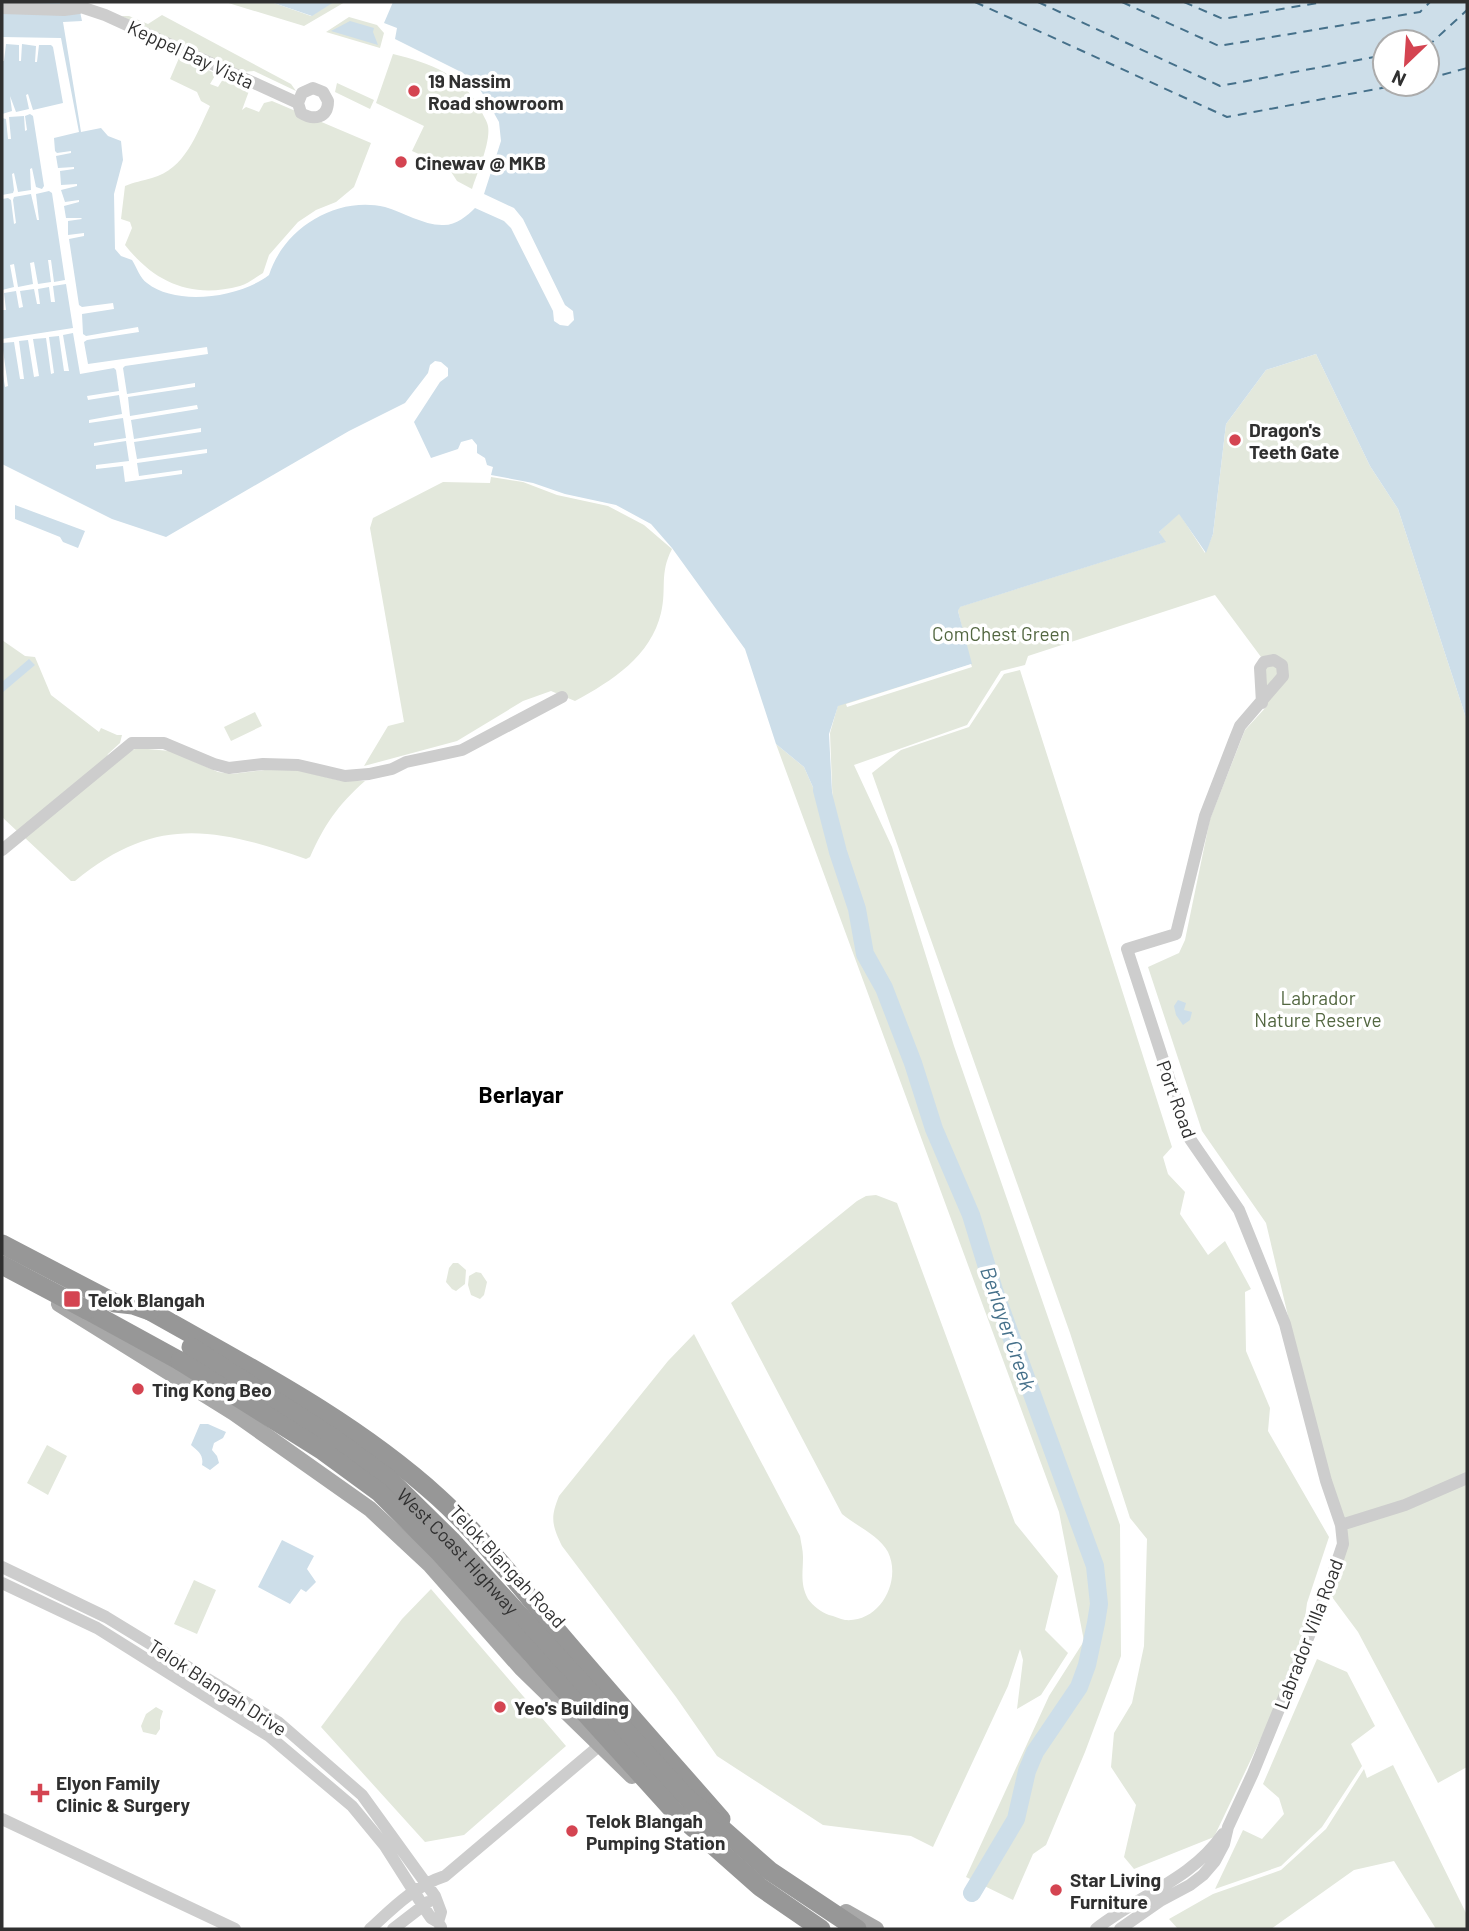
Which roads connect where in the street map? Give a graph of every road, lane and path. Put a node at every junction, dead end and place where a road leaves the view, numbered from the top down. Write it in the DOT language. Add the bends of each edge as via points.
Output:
graph roads {
  1 [pos="66,2"];
  2 [pos="2,8"];
  3 [pos="83,8"];
  4 [pos="298,103"];
  5 [pos="1261,679"];
  6 [pos="1279,682"];
  7 [pos="562,697"];
  8 [pos="1262,703"];
  9 [pos="2,850"];
  10 [pos="2,1235"];
  11 [pos="2,1244"];
  12 [pos="26,1248"];
  13 [pos="2,1265"];
  14 [pos="2,1272"];
  15 [pos="18,1279"];
  16 [pos="115,1303"];
  17 [pos="1467,1478"];
  18 [pos="1340,1525"];
  19 [pos="2,1569"];
  20 [pos="494,1581"];
  21 [pos="2,1583"];
  22 [pos="470,1609"];
  23 [pos="599,1746"];
  24 [pos="2,1819"];
  25 [pos="721,1819"];
  26 [pos="1228,1827"];
  27 [pos="445,1876"];
  28 [pos="426,1882"];
  29 [pos="413,1891"];
  30 [pos="814,1892"];
  31 [pos="435,1896"];
  32 [pos="1139,1899"];
  33 [pos="423,1905"];
  34 [pos="1148,1909"];
  35 [pos="786,1916"];
  36 [pos="235,1929"];
  37 [pos="370,1929"];
  38 [pos="393,1929"];
  39 [pos="807,1929"];
  40 [pos="821,1929"];
  41 [pos="857,1929"];
  42 [pos="876,1929"];
  43 [pos="1096,1929"];
  44 [pos="1119,1929"];
  1 -- 3 [label="street, Keppel Bay Vista"];
  2 -- 3 [label="street"];
  3 -- 4 [label="street, Keppel Bay Vista"];
  5 -- 6 [label="street"];
  5 -- 6 [label="street" via="1261,666 1274,660 1283,668"];
  5 -- 8 [label="street"];
  6 -- 8 [label="street, Port Road"];
  7 -- 9 [label="street" via="462,750 369,774 345,776 298,765 229,768 164,743 132,743"];
  8 -- 18 [label="street, Port Road" via="1240,726 1209,804 1176,934 1126,949 1188,1136 1239,1210 1266,1275"];
  10 -- 12 [label="main road, Telok Blangah Road"];
  11 -- 16 [label="highway, West Coast Highway, bridge"];
  12 -- 15 [label="main road" via="13,1261"];
  12 -- 20 [label="main road, Telok Blangah Road" via="154,1316 299,1406 394,1477"];
  13 -- 40 [label="highway, West Coast Highway, bridge" via="180,1361 379,1492 673,1810 760,1887"];
  14 -- 15 [label="main road"];
  15 -- 22 [label="main road" via="234,1413 370,1508"];
  16 -- 25 [label="highway, bridge" via="150,1311 302,1398 439,1497"];
  16 -- 41 [label="highway, West Coast Highway, bridge" via="332,1437 389,1479 452,1540 686,1797 770,1871"];
  17 -- 18 [label="street" via="1405,1505"];
  18 -- 26 [label="street, Labrador Villa Road" via="1343,1544 1328,1589"];
  19 -- 28 [label="street, Telok Blangah Drive" via="106,1617 278,1722 362,1795"];
  20 -- 22 [label="main road" via="474,1598"];
  20 -- 25 [label="main road, Telok Blangah Road"];
  21 -- 29 [label="street, Telok Blangah Drive" via="97,1628 269,1736 352,1806"];
  22 -- 23 [label="main road"];
  23 -- 27 [label="street"];
  23 -- 35 [label="main road" via="764,1901"];
  24 -- 36 [label="street"];
  25 -- 30 [label="main road, Telok Blangah Road"];
  26 -- 32 [label="street, Labrador Villa Road" via="1186,1874"];
  26 -- 34 [label="street, Labrador Villa Road" via="1224,1844 1203,1875"];
  27 -- 28 [label="street"];
  27 -- 31 [label="street"];
  28 -- 29 [label="street"];
  28 -- 31 [label="street, Telok Blangah Drive"];
  29 -- 33 [label="street, Telok Blangah Drive"];
  29 -- 37 [label="street"];
  30 -- 35 [label="main road" via="802,1910"];
  30 -- 42 [label="main road, Telok Blangah Road"];
  31 -- 33 [label="street"];
  31 -- 33 [label="street, Telok Blangah Drive" via="440,1925"];
  32 -- 34 [label="street" via="1153,1899"];
  32 -- 43 [label="street, Labrador Villa Road"];
  33 -- 38 [label="street"];
  34 -- 44 [label="street, Labrador Villa Road"];
  35 -- 39 [label="main road"];
}
